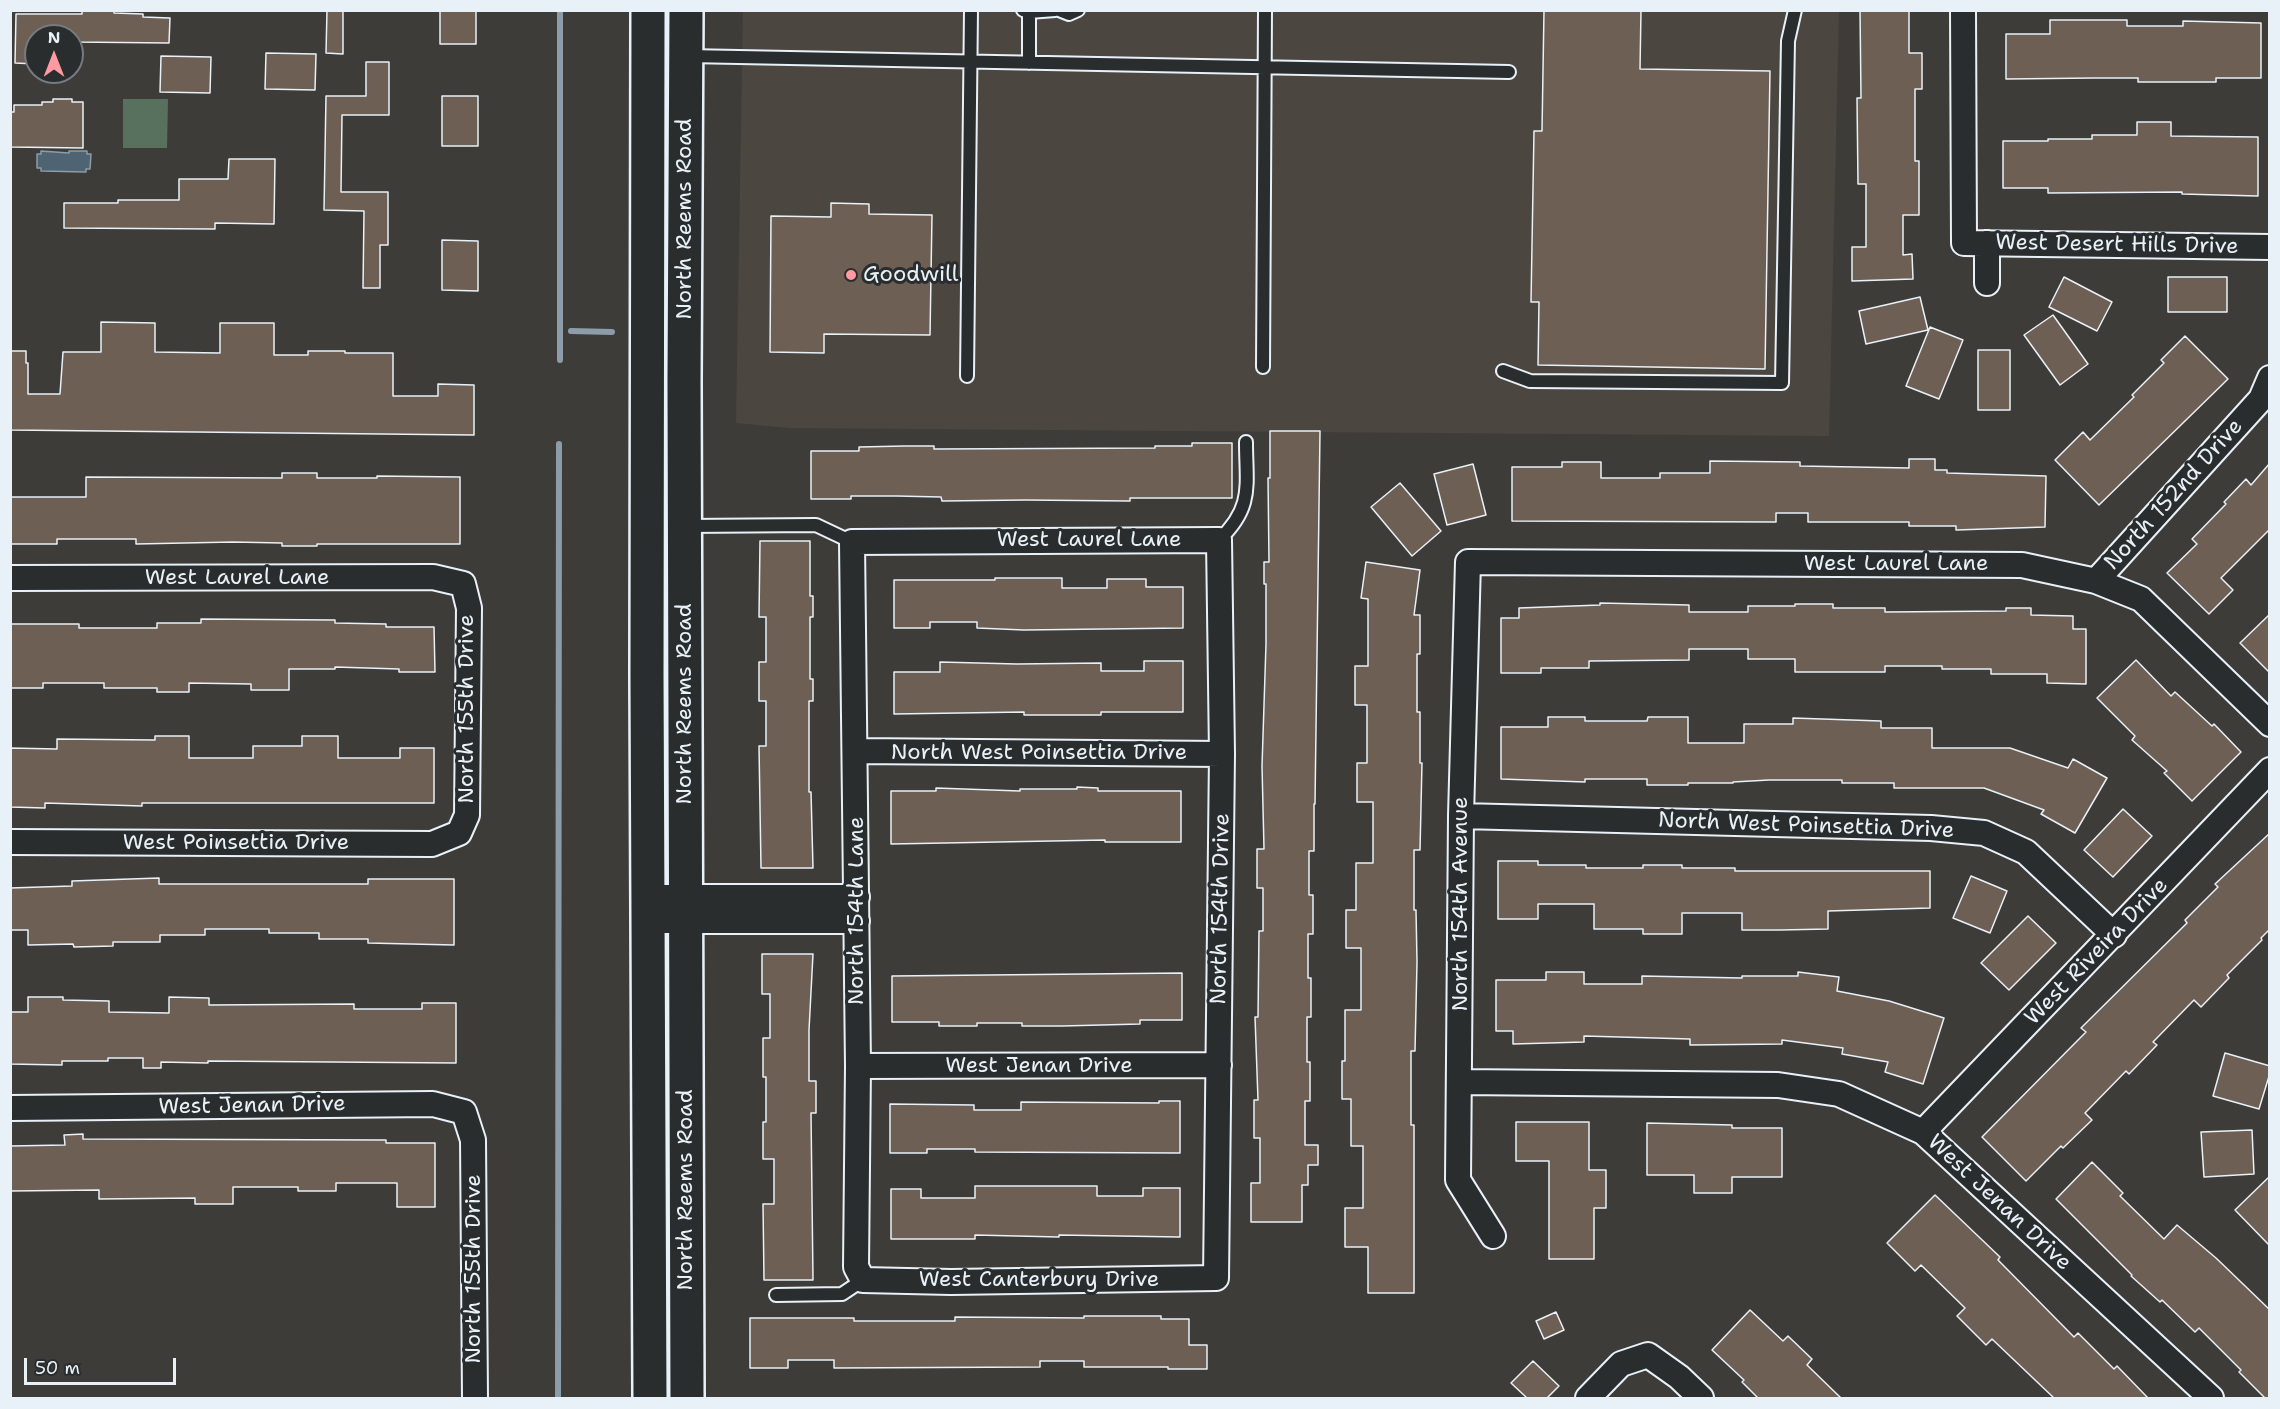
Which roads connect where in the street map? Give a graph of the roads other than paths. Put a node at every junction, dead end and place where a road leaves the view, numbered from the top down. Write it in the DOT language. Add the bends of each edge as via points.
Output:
graph roads {
  1 [pos="648,10"];
  2 [pos="686,10"];
  3 [pos="971,10"];
  4 [pos="1057,10"];
  5 [pos="1078,10"];
  6 [pos="1265,10"];
  7 [pos="1795,10"];
  8 [pos="1963,10"];
  9 [pos="1026,11"];
  10 [pos="686,56"];
  11 [pos="971,61"];
  12 [pos="1029,63"];
  13 [pos="1264,67"];
  14 [pos="1509,72"];
  15 [pos="1976,243"];
  16 [pos="2270,247"];
  17 [pos="1987,283"];
  18 [pos="1263,367"];
  19 [pos="1503,370"];
  20 [pos="967,376"];
  21 [pos="2270,378"];
  22 [pos="648,381"];
  23 [pos="684,381"];
  24 [pos="1246,442"];
  25 [pos="685,526"];
  26 [pos="1219,540"];
  27 [pos="852,542"];
  28 [pos="1468,562"];
  29 [pos="10,578"];
  30 [pos="2096,581"];
  31 [pos="463,584"];
  32 [pos="2270,724"];
  33 [pos="856,751"];
  34 [pos="1222,754"];
  35 [pos="2270,770"];
  36 [pos="1461,816"];
  37 [pos="459,833"];
  38 [pos="10,842"];
  39 [pos="857,897"];
  40 [pos="648,909"];
  41 [pos="685,909"];
  42 [pos="857,921"];
  43 [pos="2114,935"];
  44 [pos="1219,1065"];
  45 [pos="858,1066"];
  46 [pos="1460,1082"];
  47 [pos="10,1108"];
  48 [pos="1923,1132"];
  49 [pos="473,1140"];
  50 [pos="1493,1236"];
  51 [pos="1216,1278"];
  52 [pos="862,1280"];
  53 [pos="776,1295"];
  54 [pos="475,1398"];
  55 [pos="650,1398"];
  56 [pos="687,1398"];
  57 [pos="1588,1398"];
  58 [pos="1701,1398"];
  59 [pos="2211,1398"];
  1 -- 22 [label="main road, North Reems Road"];
  2 -- 10 [label="main road, North Reems Road"];
  3 -- 11 [label="lane"];
  4 -- 5 [label="lane" via="1069,14"];
  4 -- 9 [label="lane"];
  6 -- 13 [label="lane"];
  7 -- 19 [label="lane" via="1788,41 1782,383 1530,381"];
  8 -- 15 [label="street"];
  9 -- 12 [label="lane"];
  10 -- 11 [label="lane"];
  10 -- 23 [label="main road, North Reems Road"];
  11 -- 12 [label="lane"];
  11 -- 20 [label="lane"];
  12 -- 13 [label="lane"];
  13 -- 14 [label="lane"];
  13 -- 18 [label="lane"];
  15 -- 16 [label="street, West Desert Hills Drive"];
  15 -- 17 [label="street"];
  21 -- 30 [label="street, North 152nd Drive" via="2261,399"];
  22 -- 23 [label="main road"];
  22 -- 40 [label="main road, North Reems Road"];
  23 -- 25 [label="main road, North Reems Road"];
  24 -- 26 [label="lane" via="1247,498 1236,524"];
  25 -- 27 [label="lane" via="816,525"];
  25 -- 41 [label="main road, North Reems Road"];
  26 -- 27 [label="street, West Laurel Lane"];
  26 -- 34 [label="street, North 154th Drive"];
  27 -- 33 [label="street, North 154th Lane"];
  28 -- 30 [label="street, West Laurel Lane" via="2022,565"];
  28 -- 36 [label="street, North 154th Avenue"];
  29 -- 31 [label="street, West Laurel Lane" via="434,577"];
  30 -- 32 [label="street, West Laurel Lane" via="2141,599"];
  31 -- 37 [label="street, North 155th Drive" via="469,608 467,815"];
  33 -- 34 [label="street, North West Poinsettia Drive"];
  33 -- 39 [label="street, North 154th Lane"];
  34 -- 44 [label="street, North 154th Drive"];
  35 -- 43 [label="street, West Riveira Drive"];
  36 -- 43 [label="street, North West Poinsettia Drive" via="1931,828 1984,833 2026,852"];
  36 -- 46 [label="street, North 154th Avenue"];
  37 -- 38 [label="street, West Poinsettia Drive" via="432,844"];
  39 -- 41 [label="street"];
  39 -- 42 [label="street, North 154th Lane"];
  40 -- 41 [label="street"];
  40 -- 55 [label="main road, North Reems Road"];
  41 -- 42 [label="street"];
  41 -- 56 [label="main road, North Reems Road"];
  42 -- 45 [label="street, North 154th Lane"];
  43 -- 48 [label="street, West Riveira Drive"];
  44 -- 45 [label="street, West Jenan Drive"];
  44 -- 51 [label="street, North 154th Drive"];
  45 -- 52 [label="street, North 154th Lane" via="856,1267"];
  46 -- 48 [label="street, West Jenan Drive" via="1778,1085 1839,1094"];
  46 -- 50 [label="street, North 154th Avenue" via="1458,1180"];
  47 -- 49 [label="street, West Jenan Drive" via="433,1104 464,1112"];
  48 -- 59 [label="street, West Jenan Drive"];
  49 -- 54 [label="street, North 155th Drive"];
  51 -- 52 [label="street, West Canterbury Drive"];
  52 -- 53 [label="lane" via="842,1294"];
  57 -- 58 [label="street" via="1621,1364 1648,1355"];
}
